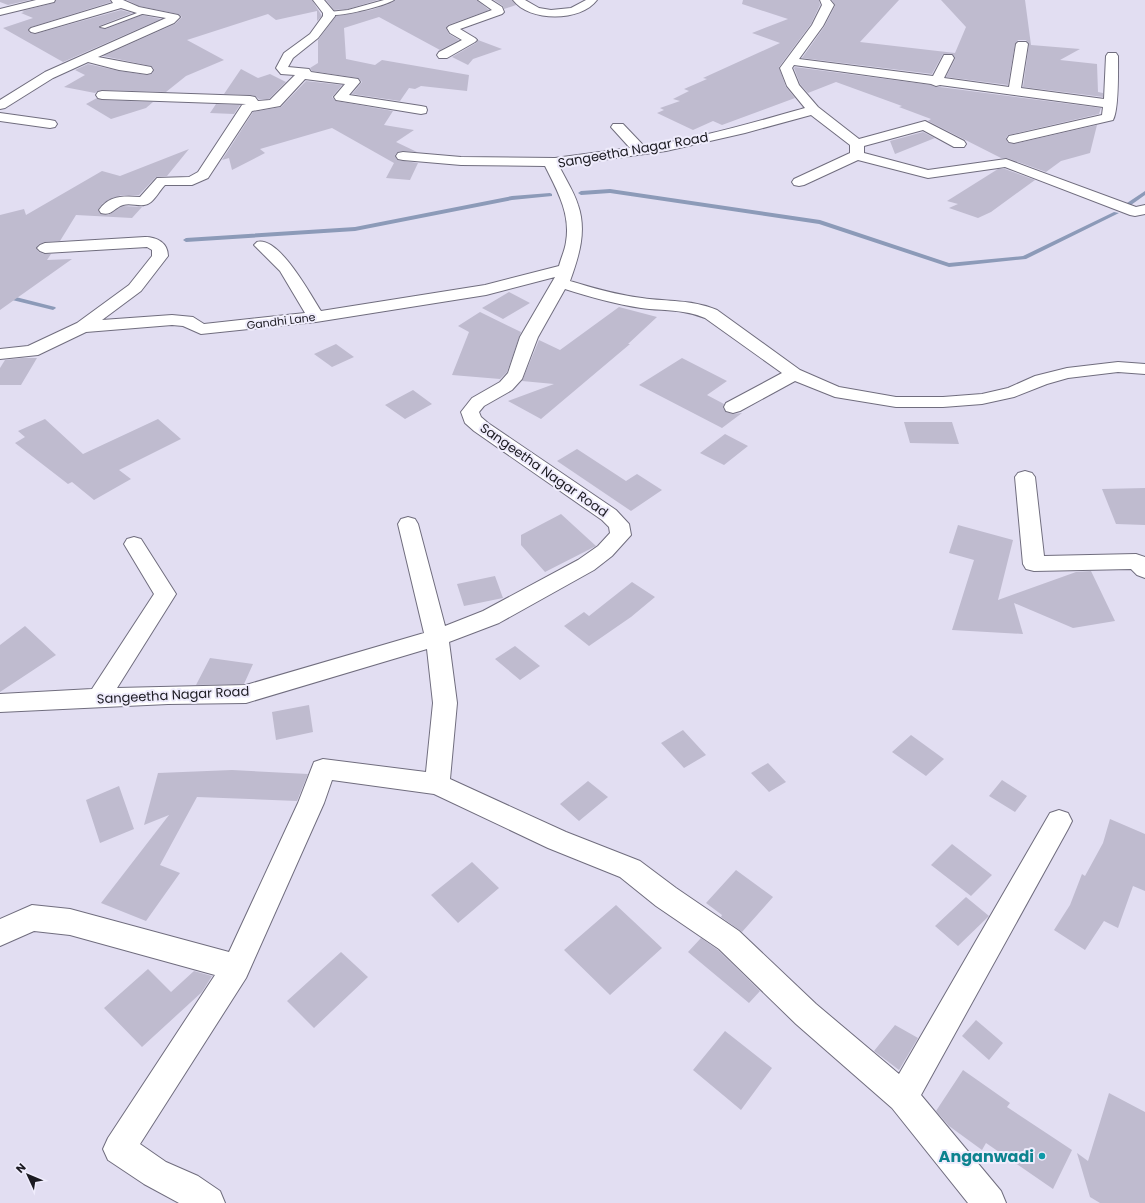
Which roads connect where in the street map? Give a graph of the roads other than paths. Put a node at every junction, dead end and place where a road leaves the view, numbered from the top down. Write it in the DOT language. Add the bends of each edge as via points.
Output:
graph roads {
  1 [pos="50,0"];
  2 [pos="318,0"];
  3 [pos="391,0"];
  4 [pos="483,0"];
  5 [pos="518,0"];
  6 [pos="592,0"];
  7 [pos="824,0"];
  8 [pos="119,2"];
  9 [pos="147,11"];
  10 [pos="0,12"];
  11 [pos="329,14"];
  12 [pos="104,27"];
  13 [pos="35,30"];
  14 [pos="1022,44"];
  15 [pos="444,55"];
  16 [pos="1112,56"];
  17 [pos="86,58"];
  18 [pos="948,58"];
  19 [pos="790,61"];
  20 [pos="147,70"];
  21 [pos="302,75"];
  22 [pos="936,82"];
  23 [pos="1014,92"];
  24 [pos="102,95"];
  25 [pos="1110,104"];
  26 [pos="0,105"];
  27 [pos="255,106"];
  28 [pos="422,110"];
  29 [pos="813,110"];
  30 [pos="0,117"];
  31 [pos="50,124"];
  32 [pos="618,127"];
  33 [pos="1014,139"];
  34 [pos="959,144"];
  35 [pos="640,150"];
  36 [pos="857,150"];
  37 [pos="403,156"];
  38 [pos="554,162"];
  39 [pos="798,182"];
  40 [pos="1145,209"];
  41 [pos="106,210"];
  42 [pos="262,245"];
  43 [pos="45,248"];
  44 [pos="563,276"];
  45 [pos="316,317"];
  46 [pos="83,327"];
  47 [pos="1,355"];
  48 [pos="1145,369"];
  49 [pos="794,374"];
  50 [pos="733,407"];
  51 [pos="1025,477"];
  52 [pos="408,524"];
  53 [pos="134,544"];
  54 [pos="1145,570"];
  55 [pos="437,638"];
  56 [pos="98,699"];
  57 [pos="0,703"];
  58 [pos="437,784"];
  59 [pos="1060,821"];
  60 [pos="0,933"];
  61 [pos="236,968"];
  62 [pos="903,1097"];
  63 [pos="208,1203"];
  64 [pos="989,1203"];
  1 -- 10 [label="street"];
  2 -- 11 [label="street"];
  3 -- 11 [label="lane" via="348,12"];
  4 -- 15 [label="street" via="498,9 498,12 453,28 471,40"];
  5 -- 6 [label="street" via="536,11 549,13 578,9"];
  7 -- 19 [label="street" via="828,5 817,26"];
  8 -- 9 [label="street"];
  8 -- 13 [label="street"];
  9 -- 12 [label="lane"];
  9 -- 17 [label="street" via="174,18"];
  11 -- 21 [label="street" via="314,36 288,56 282,68 285,71 305,71"];
  14 -- 23 [label="street"];
  16 -- 25 [label="street"];
  17 -- 20 [label="street"];
  17 -- 26 [label="street" via="49,75"];
  18 -- 22 [label="street"];
  19 -- 22 [label="street"];
  19 -- 29 [label="street" via="786,68 793,86"];
  21 -- 27 [label="street" via="275,103"];
  21 -- 28 [label="street" via="354,82 340,98"];
  22 -- 23 [label="street"];
  23 -- 25 [label="street"];
  24 -- 27 [label="street" via="230,98 250,100"];
  25 -- 33 [label="street" via="1108,117"];
  27 -- 41 [label="street" via="247,108 199,178 192,181 162,181 146,200 120,200"];
  29 -- 35 [label="street, Sangeetha Nagar Road" via="740,130 666,147"];
  29 -- 36 [label="street"];
  30 -- 31 [label="street"];
  32 -- 35 [label="street"];
  34 -- 36 [label="street" via="925,125"];
  35 -- 38 [label="street, Sangeetha Nagar Road"];
  36 -- 39 [label="street"];
  36 -- 40 [label="street" via="928,174 1006,163 1135,212"];
  37 -- 38 [label="street" via="461,161"];
  38 -- 44 [label="street, Sangeetha Nagar Road" via="551,166 571,205 575,227 574,243"];
  42 -- 45 [label="street" via="286,268"];
  43 -- 46 [label="street" via="151,242 160,249 160,256 135,288"];
  44 -- 45 [label="street, Gandhi Lane"];
  44 -- 49 [label="street" via="642,303 696,307 711,314"];
  44 -- 55 [label="street, Sangeetha Nagar Road" via="529,337 516,375 506,386 478,402 470,416 481,427 609,515 619,524 621,535 586,565 492,617"];
  45 -- 46 [label="street, Gandhi Lane" via="201,329 187,321 172,320"];
  46 -- 47 [label="street, Gandhi Lane" via="32,351"];
  48 -- 49 [label="street" via="1118,367 1067,373 1006,394 982,399 928,402 896,402 834,392"];
  49 -- 50 [label="street"];
  51 -- 54 [label="street" via="1034,564 1136,560"];
  52 -- 55 [label="street"];
  53 -- 56 [label="street" via="165,594"];
  55 -- 56 [label="street, Sangeetha Nagar Road" via="246,694"];
  55 -- 58 [label="street" via="445,703"];
  56 -- 57 [label="street, Sangeetha Nagar Road"];
  58 -- 61 [label="street" via="323,769 312,803"];
  58 -- 62 [label="street" via="557,840 630,869 729,940 806,1014"];
  59 -- 62 [label="street"];
  60 -- 61 [label="street" via="32,918 70,922"];
  61 -- 63 [label="street" via="119,1149"];
  62 -- 64 [label="street"];
}
